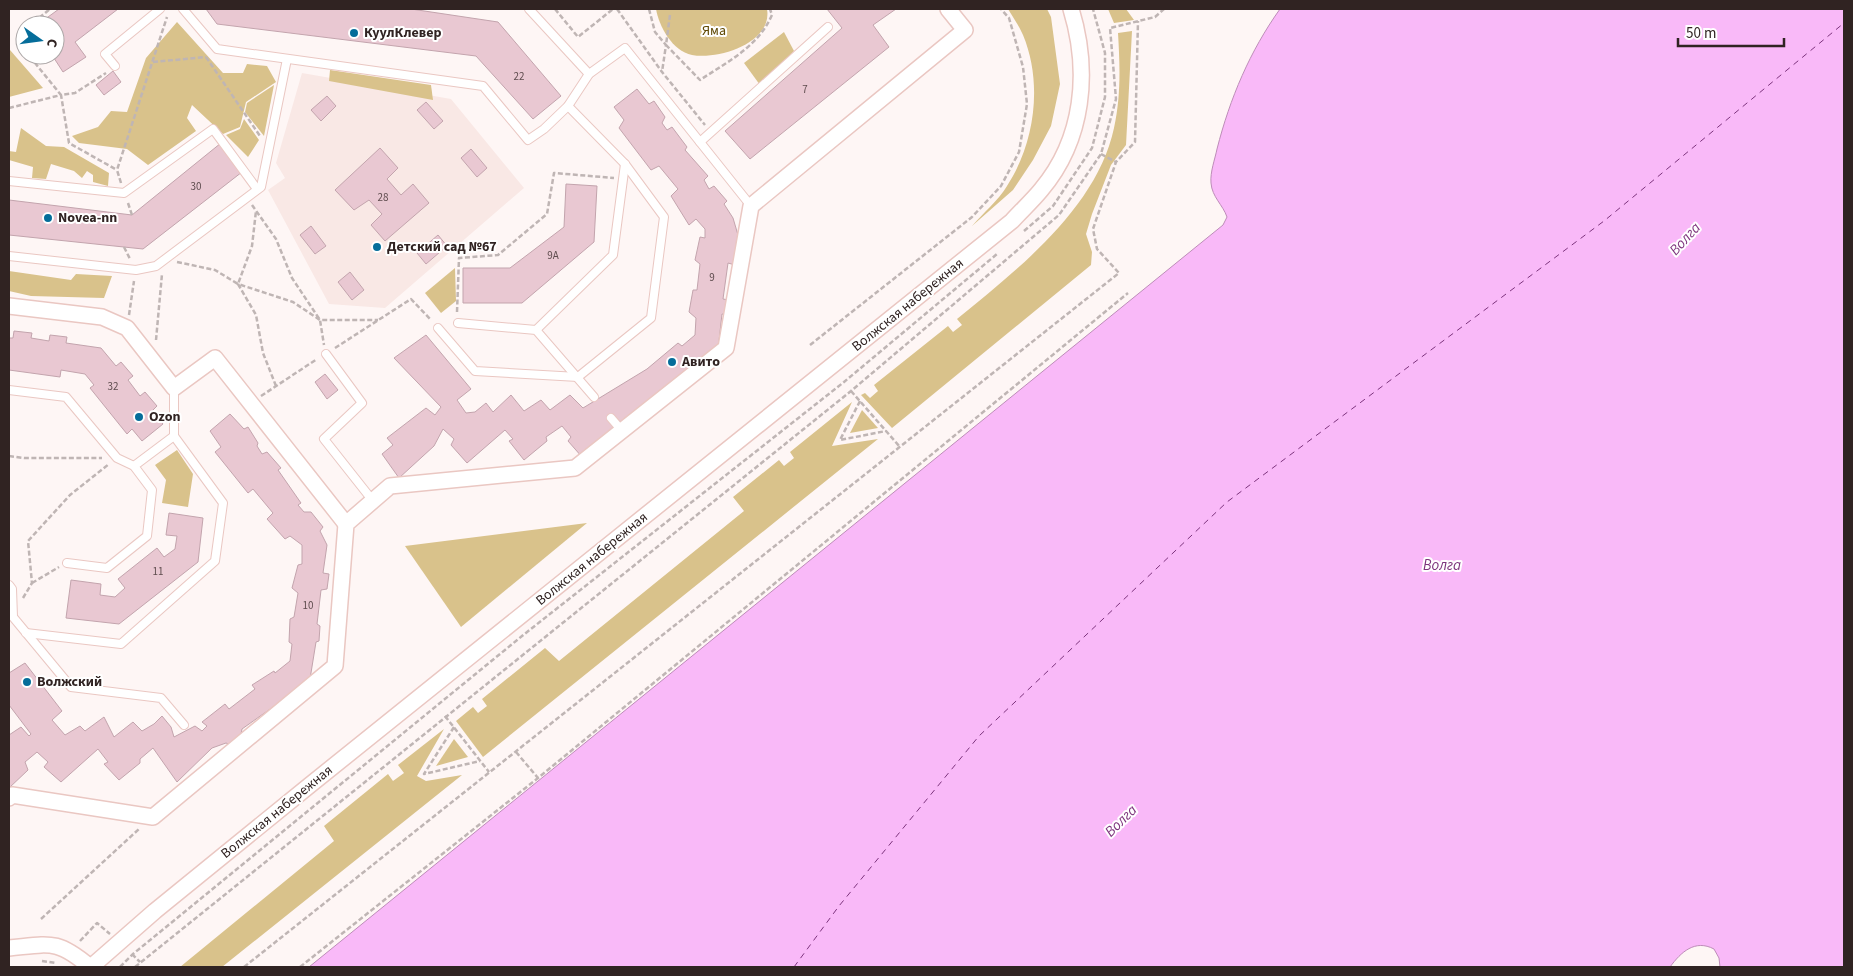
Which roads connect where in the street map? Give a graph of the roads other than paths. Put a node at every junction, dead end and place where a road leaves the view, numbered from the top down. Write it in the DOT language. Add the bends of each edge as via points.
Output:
graph roads {
  1 [pos="160,9"];
  2 [pos="183,9"];
  3 [pos="529,9"];
  4 [pos="948,9"];
  5 [pos="1071,9"];
  6 [pos="828,27"];
  7 [pos="287,59"];
  8 [pos="115,66"];
  9 [pos="589,74"];
  10 [pos="568,106"];
  11 [pos="700,142"];
  12 [pos="625,164"];
  13 [pos="9,181"];
  14 [pos="257,189"];
  15 [pos="751,206"];
  16 [pos="9,256"];
  17 [pos="9,306"];
  18 [pos="458,323"];
  19 [pos="438,328"];
  20 [pos="536,330"];
  21 [pos="326,354"];
  22 [pos="578,377"];
  23 [pos="174,388"];
  24 [pos="9,390"];
  25 [pos="594,397"];
  26 [pos="611,418"];
  27 [pos="622,432"];
  28 [pos="174,436"];
  29 [pos="134,466"];
  30 [pos="373,501"];
  31 [pos="346,524"];
  32 [pos="67,563"];
  33 [pos="9,585"];
  34 [pos="11,619"];
  35 [pos="26,633"];
  36 [pos="184,725"];
  37 [pos="9,798"];
  38 [pos="9,948"];
  39 [pos="90,967"];
  1 -- 8 [label="lane" via="105,54"];
  2 -- 7 [label="lane" via="217,49"];
  3 -- 9 [label="lane"];
  4 -- 15 [label="street" via="965,30"];
  5 -- 39 [label="street, Волжская набережная" via="1079,35 1083,72 1073,132 1060,162 1042,189 1012,221 288,803"];
  6 -- 11 [label="lane"];
  7 -- 10 [label="lane" via="483,86 528,140"];
  7 -- 14 [label="lane" via="261,187"];
  9 -- 10 [label="lane"];
  9 -- 11 [label="lane" via="625,48"];
  10 -- 12 [label="lane"];
  11 -- 15 [label="lane"];
  12 -- 20 [label="lane" via="613,256"];
  12 -- 22 [label="lane" via="664,217 651,318"];
  13 -- 14 [label="lane" via="124,194 214,129"];
  14 -- 16 [label="lane" via="156,266 136,270"];
  15 -- 27 [label="street" via="726,348"];
  17 -- 23 [label="street" via="102,317 127,328"];
  18 -- 20 [label="lane"];
  19 -- 22 [label="lane" via="475,371"];
  20 -- 22 [label="lane"];
  21 -- 30 [label="lane" via="362,403 324,439"];
  22 -- 25 [label="lane"];
  23 -- 28 [label="lane"];
  23 -- 31 [label="street" via="215,358"];
  24 -- 29 [label="lane" via="66,397 117,458"];
  26 -- 27 [label="lane"];
  27 -- 30 [label="street" via="575,468 390,486"];
  28 -- 29 [label="lane"];
  28 -- 35 [label="lane" via="222,503 215,561 121,644"];
  29 -- 32 [label="lane" via="152,490 147,536 106,568"];
  30 -- 31 [label="street"];
  31 -- 37 [label="street" via="335,666 153,817 12,795"];
  33 -- 34 [label="lane" via="12,590"];
  34 -- 35 [label="lane"];
  35 -- 36 [label="lane" via="71,688 161,698"];
  38 -- 39 [label="street" via="62,946"];
}
